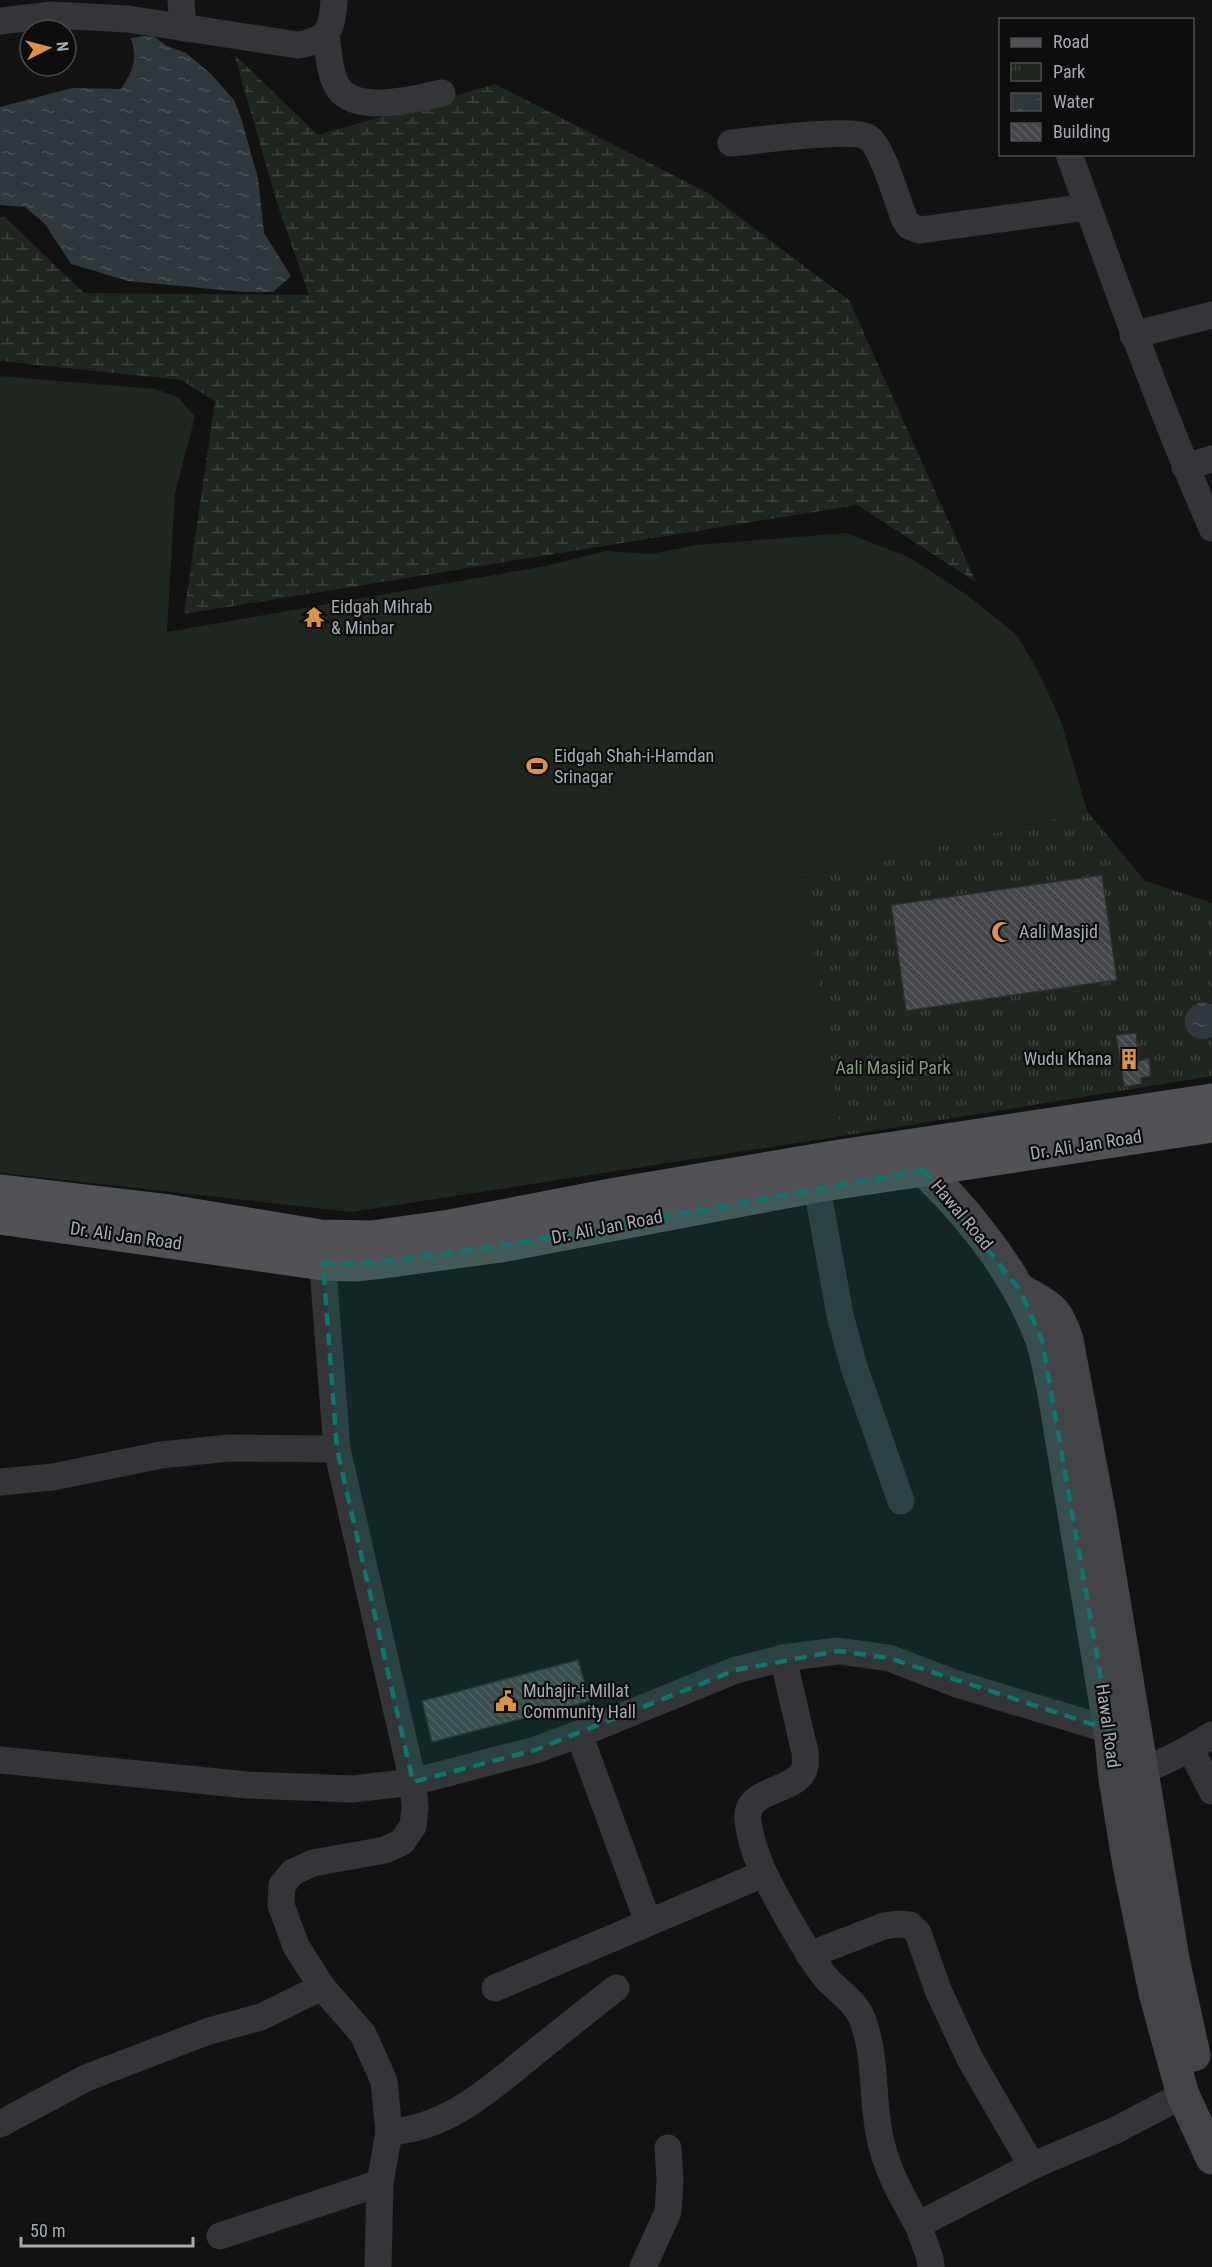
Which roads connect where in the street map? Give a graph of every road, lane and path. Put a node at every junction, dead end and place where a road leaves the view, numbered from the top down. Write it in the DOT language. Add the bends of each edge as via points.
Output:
graph roads {
  1 [pos="181,0"];
  2 [pos="334,0"];
  3 [pos="0,21"];
  4 [pos="183,28"];
  5 [pos="326,35"];
  6 [pos="442,93"];
  7 [pos="731,143"];
  8 [pos="1070,156"];
  9 [pos="1088,207"];
  10 [pos="1212,315"];
  11 [pos="1133,335"];
  12 [pos="1212,459"];
  13 [pos="1185,467"];
  14 [pos="1212,528"];
  15 [pos="1212,1100"];
  16 [pos="1212,1126"];
  17 [pos="1104,1129"];
  18 [pos="898,1147"];
  19 [pos="924,1170"];
  20 [pos="814,1174"];
  21 [pos="0,1191"];
  22 [pos="0,1218"];
  23 [pos="322,1250"];
  24 [pos="1020,1290"];
  25 [pos="337,1449"];
  26 [pos="0,1482"];
  27 [pos="901,1501"];
  28 [pos="783,1658"];
  29 [pos="1110,1730"];
  30 [pos="579,1734"];
  31 [pos="1201,1741"];
  32 [pos="0,1760"];
  33 [pos="1128,1775"];
  34 [pos="413,1782"];
  35 [pos="1212,1791"];
  36 [pos="764,1874"];
  37 [pos="648,1922"];
  38 [pos="809,1955"];
  39 [pos="322,1988"];
  40 [pos="495,1988"];
  41 [pos="616,1988"];
  42 [pos="1197,2101"];
  43 [pos="0,2124"];
  44 [pos="389,2132"];
  45 [pos="668,2148"];
  46 [pos="1212,2158"];
  47 [pos="1032,2166"];
  48 [pos="380,2183"];
  49 [pos="918,2225"];
  50 [pos="220,2236"];
  51 [pos="378,2267"];
  52 [pos="643,2267"];
  53 [pos="931,2267"];
  1 -- 4 [label="street"];
  2 -- 5 [label="street" via="333,20"];
  3 -- 4 [label="street" via="52,15 128,19"];
  4 -- 5 [label="street" via="298,45 313,43"];
  5 -- 6 [label="street" via="334,78 340,90 354,99 400,102"];
  7 -- 9 [label="street" via="836,134 868,137 878,148 904,218 909,226 920,230"];
  8 -- 9 [label="street"];
  9 -- 11 [label="street"];
  10 -- 11 [label="street"];
  11 -- 13 [label="street"];
  12 -- 13 [label="street"];
  13 -- 14 [label="street"];
  15 -- 17 [label="main road, Dr. Ali Jan Road"];
  16 -- 17 [label="main road, Dr. Ali Jan Road"];
  17 -- 18 [label="main road, Dr. Ali Jan Road"];
  17 -- 19 [label="main road, Dr. Ali Jan Road"];
  18 -- 19 [label="main road, Hawal Road"];
  18 -- 20 [label="main road, Dr. Ali Jan Road"];
  19 -- 20 [label="main road, Dr. Ali Jan Road"];
  19 -- 24 [label="main road, Hawal Road" via="973,1225"];
  20 -- 23 [label="main road, Dr. Ali Jan Road" via="511,1245 382,1262"];
  20 -- 27 [label="street" via="840,1315"];
  21 -- 23 [label="main road, Dr. Ali Jan Road" via="169,1211"];
  22 -- 23 [label="main road, Dr. Ali Jan Road"];
  23 -- 25 [label="street"];
  24 -- 29 [label="main road, Hawal Road" via="1042,1340 1053,1388"];
  24 -- 33 [label="main road, Hawal Road" via="1053,1310 1067,1340 1100,1516"];
  25 -- 26 [label="street" via="230,1448"];
  25 -- 34 [label="street"];
  28 -- 29 [label="street" via="838,1651 889,1659 957,1684"];
  28 -- 30 [label="street" via="736,1670"];
  28 -- 36 [label="street" via="805,1767 798,1778 755,1800 747,1809"];
  29 -- 33 [label="main road, Hawal Road"];
  30 -- 34 [label="street" via="535,1750"];
  30 -- 37 [label="street"];
  31 -- 33 [label="street"];
  31 -- 35 [label="street"];
  32 -- 34 [label="street" via="247,1785 353,1789"];
  33 -- 42 [label="main road, Hawal Road" via="1129,1865 1155,1993"];
  34 -- 39 [label="street" via="412,1826 402,1842 385,1850 313,1863 293,1872 282,1885 281,1905 296,1946"];
  36 -- 37 [label="street"];
  36 -- 38 [label="street"];
  37 -- 40 [label="street"];
  38 -- 47 [label="street" via="884,1926 910,1925 918,1933 938,1990 970,2059"];
  38 -- 49 [label="street" via="860,2014 868,2036 885,2161"];
  39 -- 43 [label="street" via="261,2017 209,2031 86,2078"];
  39 -- 44 [label="street" via="363,2034 384,2081"];
  41 -- 44 [label="street" via="479,2097 441,2120 409,2131"];
  42 -- 46 [label="main road, Hawal Road"];
  42 -- 47 [label="street"];
  44 -- 48 [label="street"];
  45 -- 52 [label="street" via="668,2212"];
  47 -- 49 [label="street"];
  48 -- 50 [label="street"];
  48 -- 51 [label="street"];
  49 -- 53 [label="street"];
}
